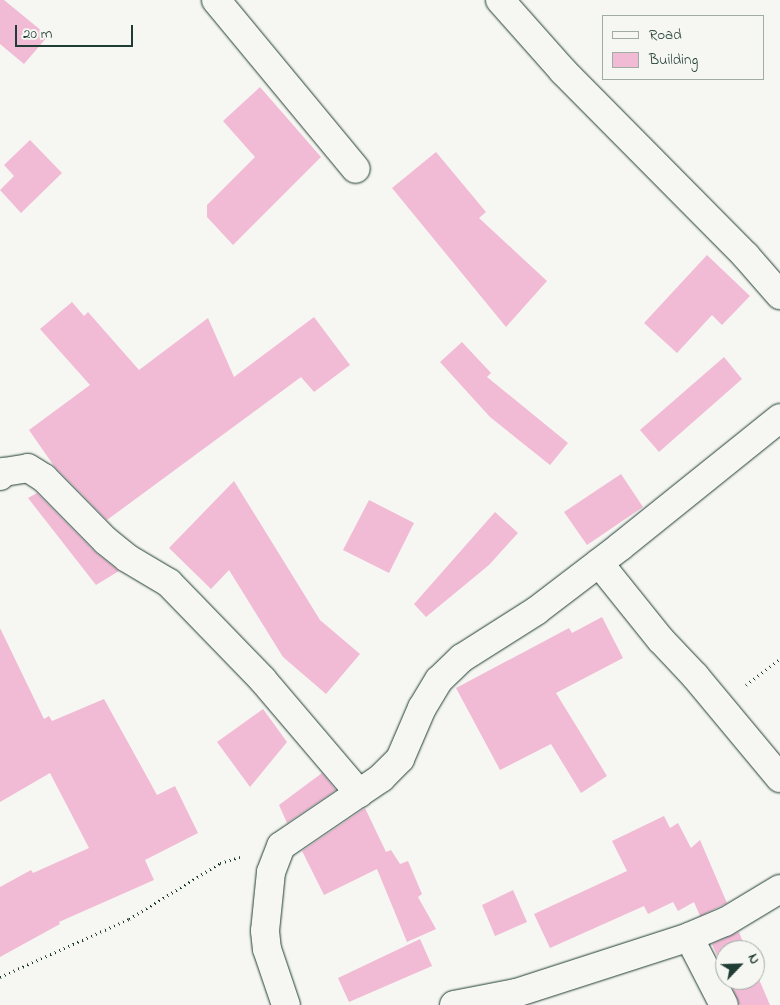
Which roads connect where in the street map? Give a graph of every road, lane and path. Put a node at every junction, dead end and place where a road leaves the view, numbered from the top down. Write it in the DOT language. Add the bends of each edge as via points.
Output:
graph roads {
  1 [pos="216,0"];
  2 [pos="500,0"];
  3 [pos="356,169"];
  4 [pos="780,295"];
  5 [pos="780,418"];
  6 [pos="0,476"];
  7 [pos="599,563"];
  8 [pos="780,659"];
  9 [pos="720,705"];
  10 [pos="780,778"];
  11 [pos="359,793"];
  12 [pos="281,846"];
  13 [pos="780,889"];
  14 [pos="689,937"];
  15 [pos="0,976"];
  16 [pos="286,1005"];
  17 [pos="454,1005"];
  18 [pos="724,1005"];
  1 -- 3 [label="street"];
  2 -- 4 [label="street"];
  5 -- 7 [label="street"];
  6 -- 11 [label="street" via="10,470 28,468 44,478 106,541 169,583 262,679"];
  7 -- 9 [label="street" via="661,640"];
  7 -- 11 [label="street" via="536,611 462,658 439,680 422,708 400,759"];
  8 -- 9 [label="path"];
  9 -- 10 [label="street"];
  11 -- 12 [label="street"];
  12 -- 15 [label="path" via="220,863 129,920"];
  12 -- 16 [label="street" via="271,872 265,931 267,949"];
  13 -- 14 [label="street" via="725,922"];
  14 -- 17 [label="street" via="516,993"];
  14 -- 18 [label="street"];
}
